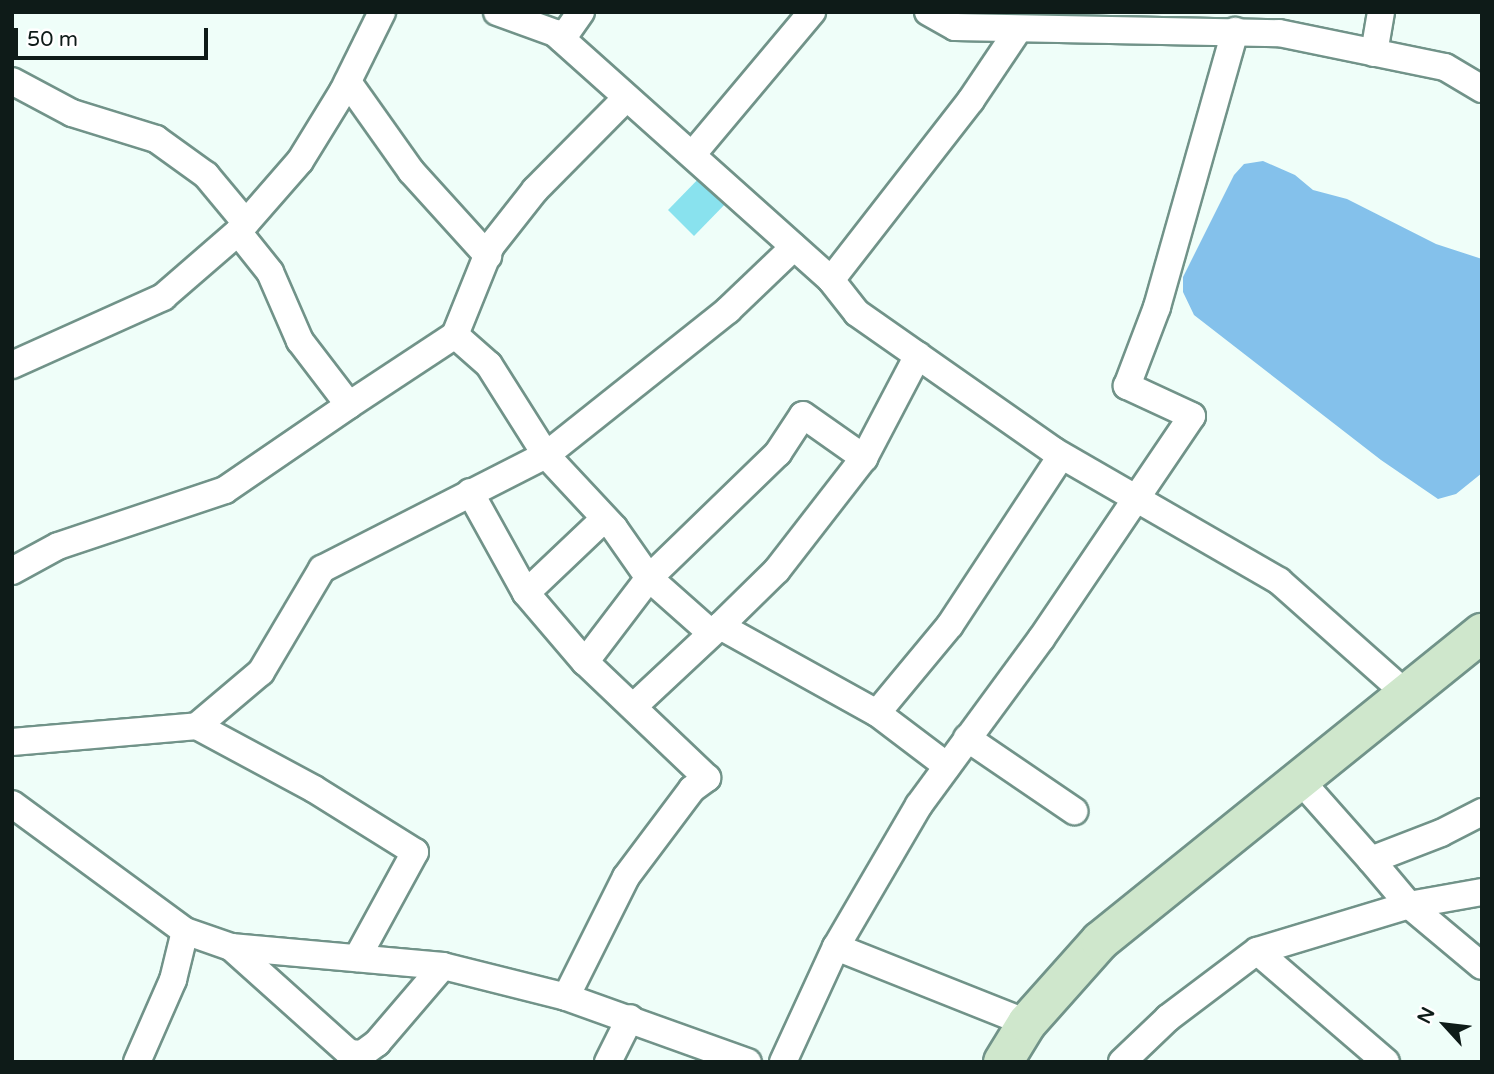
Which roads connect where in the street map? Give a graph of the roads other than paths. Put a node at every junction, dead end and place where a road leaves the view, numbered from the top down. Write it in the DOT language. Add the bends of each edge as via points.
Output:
graph roads {
  1 [pos="382,12"];
  2 [pos="497,12"];
  3 [pos="581,12"];
  4 [pos="812,12"];
  5 [pos="928,12"];
  6 [pos="1381,12"];
  7 [pos="1031,24"];
  8 [pos="1235,32"];
  9 [pos="562,39"];
  10 [pos="1374,53"];
  11 [pos="12,81"];
  12 [pos="348,82"];
  13 [pos="1482,89"];
  14 [pos="625,99"];
  15 [pos="692,155"];
  16 [pos="242,227"];
  17 [pos="793,247"];
  18 [pos="488,256"];
  19 [pos="831,280"];
  20 [pos="455,335"];
  21 [pos="918,355"];
  22 [pos="12,365"];
  23 [pos="349,405"];
  24 [pos="546,455"];
  25 [pos="1061,456"];
  26 [pos="864,458"];
  27 [pos="470,492"];
  28 [pos="1134,497"];
  29 [pos="604,519"];
  30 [pos="12,570"];
  31 [pos="649,578"];
  32 [pos="526,593"];
  33 [pos="715,629"];
  34 [pos="1482,632"];
  35 [pos="585,663"];
  36 [pos="1405,693"];
  37 [pos="633,707"];
  38 [pos="877,713"];
  39 [pos="197,726"];
  40 [pos="967,738"];
  41 [pos="12,742"];
  42 [pos="947,766"];
  43 [pos="1300,780"];
  44 [pos="12,804"];
  45 [pos="1073,811"];
  46 [pos="1482,811"];
  47 [pos="1371,860"];
  48 [pos="1482,892"];
  49 [pos="1409,905"];
  50 [pos="185,931"];
  51 [pos="231,947"];
  52 [pos="836,947"];
  53 [pos="1257,951"];
  54 [pos="357,958"];
  55 [pos="443,966"];
  56 [pos="1482,966"];
  57 [pos="566,997"];
  58 [pos="630,1018"];
  59 [pos="1027,1023"];
  60 [pos="334,1055"];
  61 [pos="137,1062"];
  62 [pos="608,1062"];
  63 [pos="748,1062"];
  64 [pos="783,1062"];
  65 [pos="1003,1062"];
  66 [pos="1122,1062"];
  67 [pos="1387,1062"];
  1 -- 12 [label="street"];
  2 -- 9 [label="street"];
  3 -- 9 [label="street"];
  4 -- 15 [label="street"];
  5 -- 7 [label="street" via="955,27"];
  6 -- 10 [label="street"];
  7 -- 8 [label="street"];
  7 -- 19 [label="street"];
  8 -- 10 [label="street" via="1279,33"];
  8 -- 28 [label="street" via="1157,307 1128,386 1192,416"];
  9 -- 14 [label="street"];
  10 -- 13 [label="street" via="1445,67"];
  11 -- 16 [label="street" via="72,113 156,139 206,175"];
  12 -- 16 [label="street" via="300,162"];
  12 -- 18 [label="street" via="411,171"];
  14 -- 15 [label="street"];
  14 -- 18 [label="street" via="536,191"];
  15 -- 17 [label="street"];
  16 -- 22 [label="street" via="163,297"];
  16 -- 23 [label="street" via="270,272 300,341"];
  17 -- 19 [label="street"];
  17 -- 24 [label="street" via="728,310"];
  18 -- 20 [label="street"];
  19 -- 21 [label="street" via="857,313"];
  20 -- 23 [label="street"];
  20 -- 24 [label="street" via="489,365"];
  21 -- 25 [label="street" via="984,406"];
  21 -- 26 [label="street"];
  23 -- 30 [label="street" via="225,490 58,546"];
  24 -- 27 [label="street"];
  24 -- 29 [label="street"];
  25 -- 28 [label="street"];
  25 -- 38 [label="street" via="950,625"];
  26 -- 31 [label="street" via="803,415 778,453"];
  26 -- 33 [label="street" via="777,570"];
  27 -- 32 [label="street"];
  27 -- 39 [label="street" via="322,569 261,672"];
  28 -- 36 [label="street" via="1279,581"];
  28 -- 40 [label="street" via="1041,639"];
  29 -- 31 [label="street"];
  29 -- 32 [label="street"];
  31 -- 33 [label="street"];
  31 -- 35 [label="street"];
  32 -- 35 [label="street"];
  33 -- 37 [label="street"];
  33 -- 38 [label="street"];
  34 -- 36 [label="main road"];
  35 -- 37 [label="street"];
  36 -- 43 [label="main road"];
  37 -- 57 [label="street" via="707,778 692,789 626,877"];
  38 -- 42 [label="street"];
  39 -- 41 [label="street"];
  39 -- 54 [label="street" via="314,789 415,852"];
  40 -- 42 [label="street"];
  40 -- 45 [label="street"];
  42 -- 52 [label="street"];
  43 -- 47 [label="street"];
  43 -- 59 [label="main road" via="1100,941"];
  44 -- 50 [label="street"];
  46 -- 47 [label="street" via="1441,833"];
  47 -- 49 [label="street"];
  48 -- 49 [label="street"];
  49 -- 53 [label="street"];
  49 -- 56 [label="street"];
  50 -- 51 [label="street"];
  50 -- 61 [label="street" via="173,980"];
  51 -- 54 [label="street"];
  51 -- 60 [label="street"];
  52 -- 59 [label="street"];
  52 -- 64 [label="street"];
  53 -- 66 [label="street" via="1168,1018"];
  53 -- 67 [label="street"];
  54 -- 55 [label="street"];
  55 -- 57 [label="street"];
  55 -- 60 [label="street" via="377,1043 362,1054"];
  57 -- 58 [label="street"];
  58 -- 62 [label="street"];
  58 -- 63 [label="street"];
  59 -- 65 [label="main road"];
}
